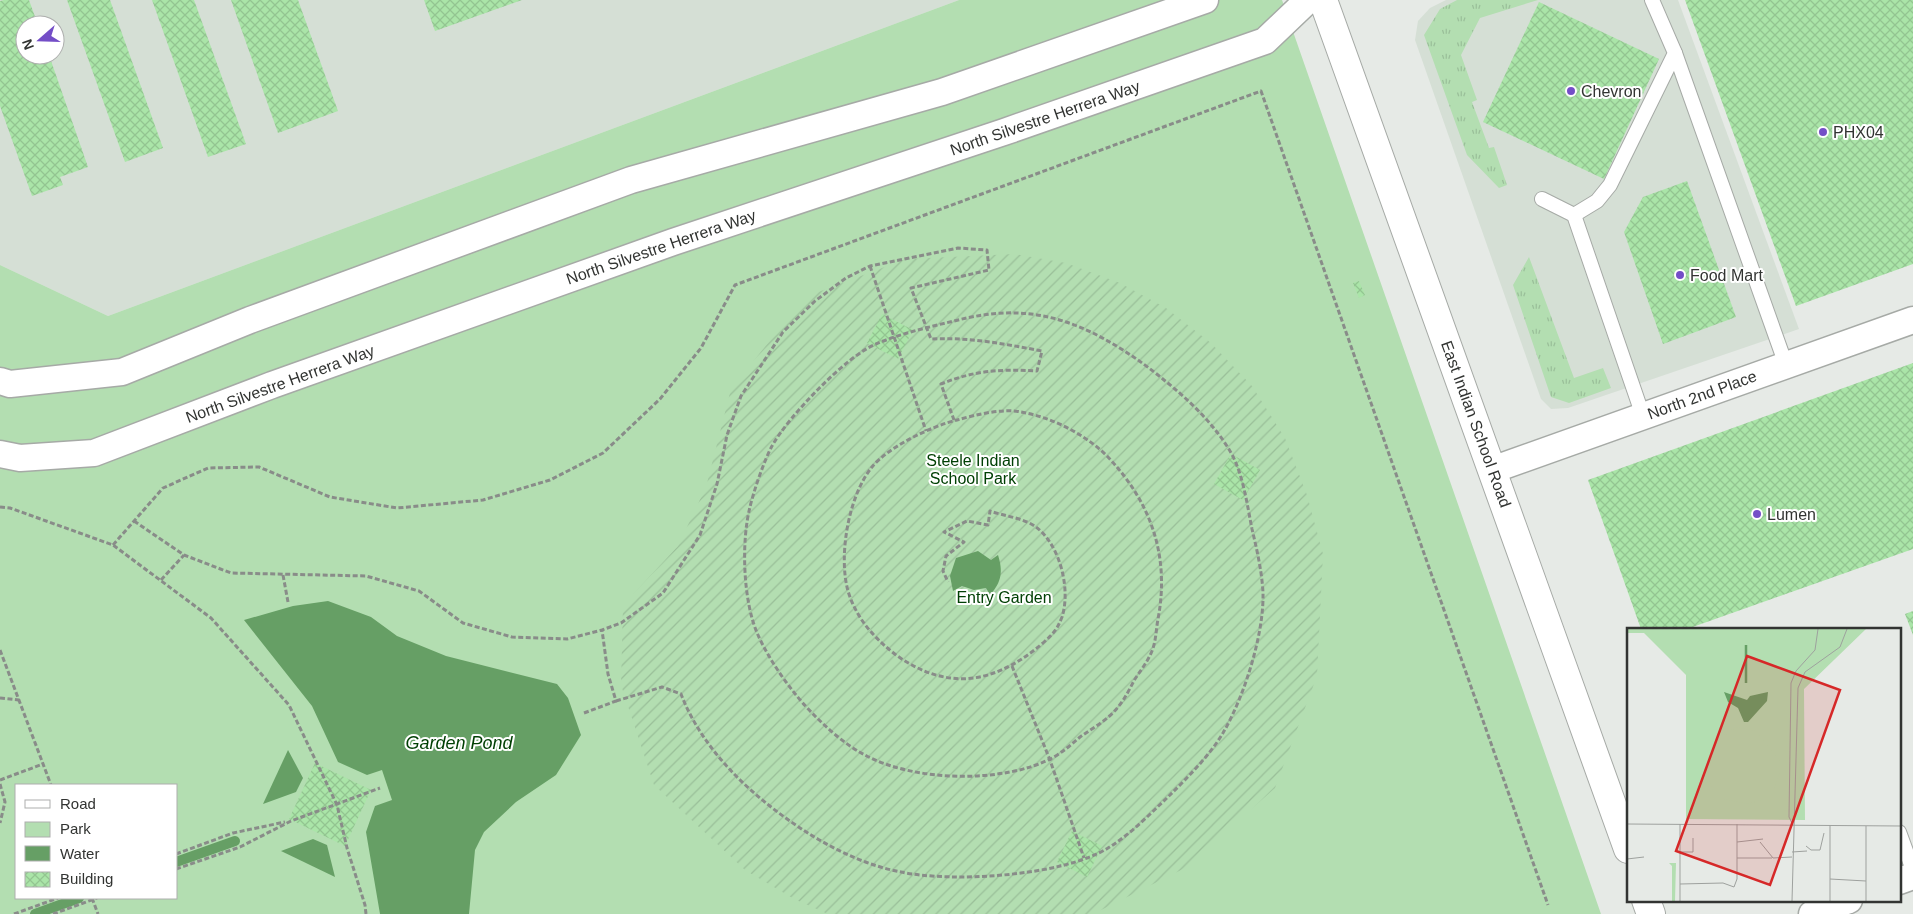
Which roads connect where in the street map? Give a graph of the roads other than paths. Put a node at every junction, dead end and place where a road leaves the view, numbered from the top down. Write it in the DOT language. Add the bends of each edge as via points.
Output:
graph roads {
  1 [pos="1205,0"];
  2 [pos="1308,0"];
  3 [pos="1323,0"];
  4 [pos="1652,0"];
  5 [pos="1675,53"];
  6 [pos="1542,199"];
  7 [pos="1574,215"];
  8 [pos="1913,320"];
  9 [pos="1786,365"];
  10 [pos="0,381"];
  11 [pos="1643,416"];
  12 [pos="0,454"];
  13 [pos="1492,470"];
  14 [pos="1900,835"];
  15 [pos="1627,846"];
  16 [pos="1913,870"];
  17 [pos="1913,876"];
  18 [pos="1900,881"];
  19 [pos="1647,902"];
  20 [pos="1844,902"];
  21 [pos="1651,914"];
  22 [pos="1812,914"];
  1 -- 10 [label="street" via="942,92 631,180 250,320 122,372 19,384"];
  2 -- 12 [label="street, North Silvestre Herrera Way" via="1265,41 673,242 272,385 94,453 20,458"];
  3 -- 13 [label="main road, East Indian School Road"];
  4 -- 5 [label="lane"];
  5 -- 7 [label="lane" via="1610,185 1597,201"];
  5 -- 9 [label="lane"];
  6 -- 7 [label="lane"];
  7 -- 11 [label="lane"];
  8 -- 9 [label="street, North 2nd Place"];
  9 -- 11 [label="street, North 2nd Place"];
  11 -- 13 [label="street, North 2nd Place"];
  13 -- 15 [label="main road, East Indian School Road"];
  14 -- 16 [label="lane"];
  17 -- 18 [label="street"];
  19 -- 21 [label="main road"];
  20 -- 22 [label="street"];
}
